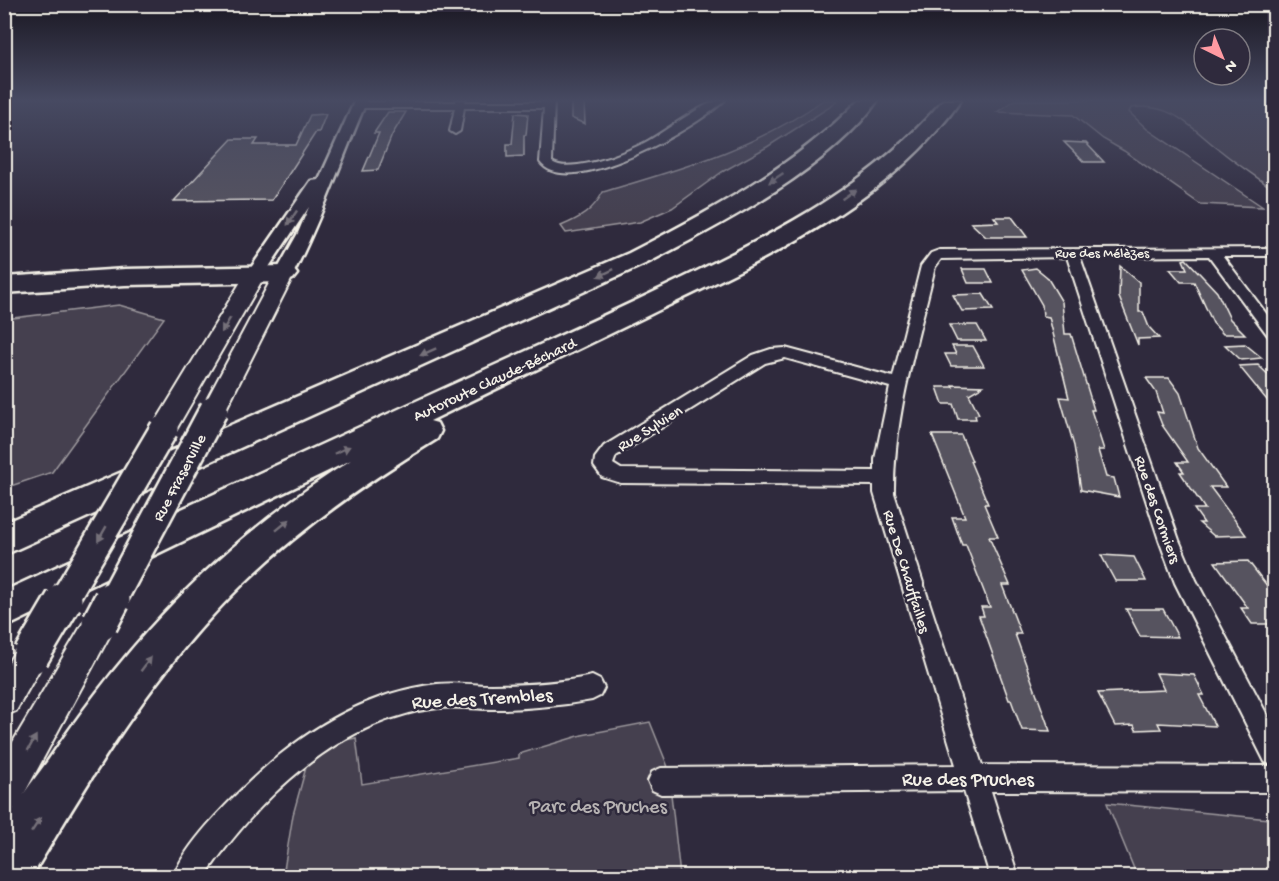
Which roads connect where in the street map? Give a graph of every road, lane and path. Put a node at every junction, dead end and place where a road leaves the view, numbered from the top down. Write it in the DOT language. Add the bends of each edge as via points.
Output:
graph roads {
  1 [pos="342,141"];
  2 [pos="547,141"];
  3 [pos="652,141"];
  4 [pos="824,141"];
  5 [pos="916,141"];
  6 [pos="337,153"];
  7 [pos="783,237"];
  8 [pos="1072,252"];
  9 [pos="1213,252"];
  10 [pos="1275,252"];
  11 [pos="931,260"];
  12 [pos="284,274"];
  13 [pos="255,275"];
  14 [pos="53,281"];
  15 [pos="4,285"];
  16 [pos="4,291"];
  17 [pos="1275,334"];
  18 [pos="899,384"];
  19 [pos="353,385"];
  20 [pos="296,472"];
  21 [pos="882,478"];
  22 [pos="4,526"];
  23 [pos="4,540"];
  24 [pos="4,610"];
  25 [pos="4,621"];
  26 [pos="592,688"];
  27 [pos="4,699"];
  28 [pos="1275,753"];
  29 [pos="973,778"];
  30 [pos="1275,779"];
  31 [pos="661,781"];
  32 [pos="4,794"];
  33 [pos="4,874"];
  34 [pos="189,876"];
  35 [pos="1004,876"];
  1 -- 6 [label="street, Rue Fraserville"];
  2 -- 3 [label="street" via="546,162 553,168 573,169 608,161"];
  4 -- 19 [label="highway, one-way" via="747,197 679,237"];
  7 -- 5 [label="highway, Autoroute Claude-Béchard, one-way" via="843,199"];
  6 -- 12 [label="street, Rue Fraserville" via="306,233"];
  6 -- 13 [label="street, Rue Fraserville, one-way"];
  20 -- 7 [label="highway, Autoroute Claude-Béchard, one-way"];
  33 -- 7 [label="highway, one-way" via="98,730 156,650 231,571 289,520 423,432 704,285"];
  8 -- 9 [label="street, Rue des Mélèzes"];
  8 -- 11 [label="street, Rue des Mélèzes" via="944,253"];
  8 -- 28 [label="street, Rue des Cormiers" via="1168,540 1186,583"];
  9 -- 10 [label="street, Rue des Mélèzes"];
  9 -- 17 [label="street"];
  11 -- 18 [label="street, Rue De Chauffailles"];
  12 -- 13 [label="highway"];
  32 -- 12 [label="main road, Rue Fraserville, one-way, bridge" via="100,623"];
  13 -- 14 [label="highway"];
  13 -- 27 [label="main road, Rue Fraserville, one-way, bridge"];
  14 -- 15 [label="highway"];
  14 -- 16 [label="highway"];
  18 -- 21 [label="street, Rue De Chauffailles"];
  18 -- 21 [label="street, Rue Sylvien" via="785,353 771,354 610,451 603,466 621,476"];
  19 -- 22 [label="highway"];
  19 -- 23 [label="highway"];
  20 -- 24 [label="highway, Autoroute Claude-Béchard"];
  20 -- 25 [label="highway"];
  21 -- 29 [label="street, Rue De Chauffailles"];
  26 -- 34 [label="street, Rue des Trembles" via="558,695 439,696 400,701 364,715 293,760 226,825"];
  29 -- 30 [label="street, Rue des Pruches"];
  29 -- 31 [label="street, Rue des Pruches"];
  29 -- 35 [label="street, Rue De Chauffailles"];
}
